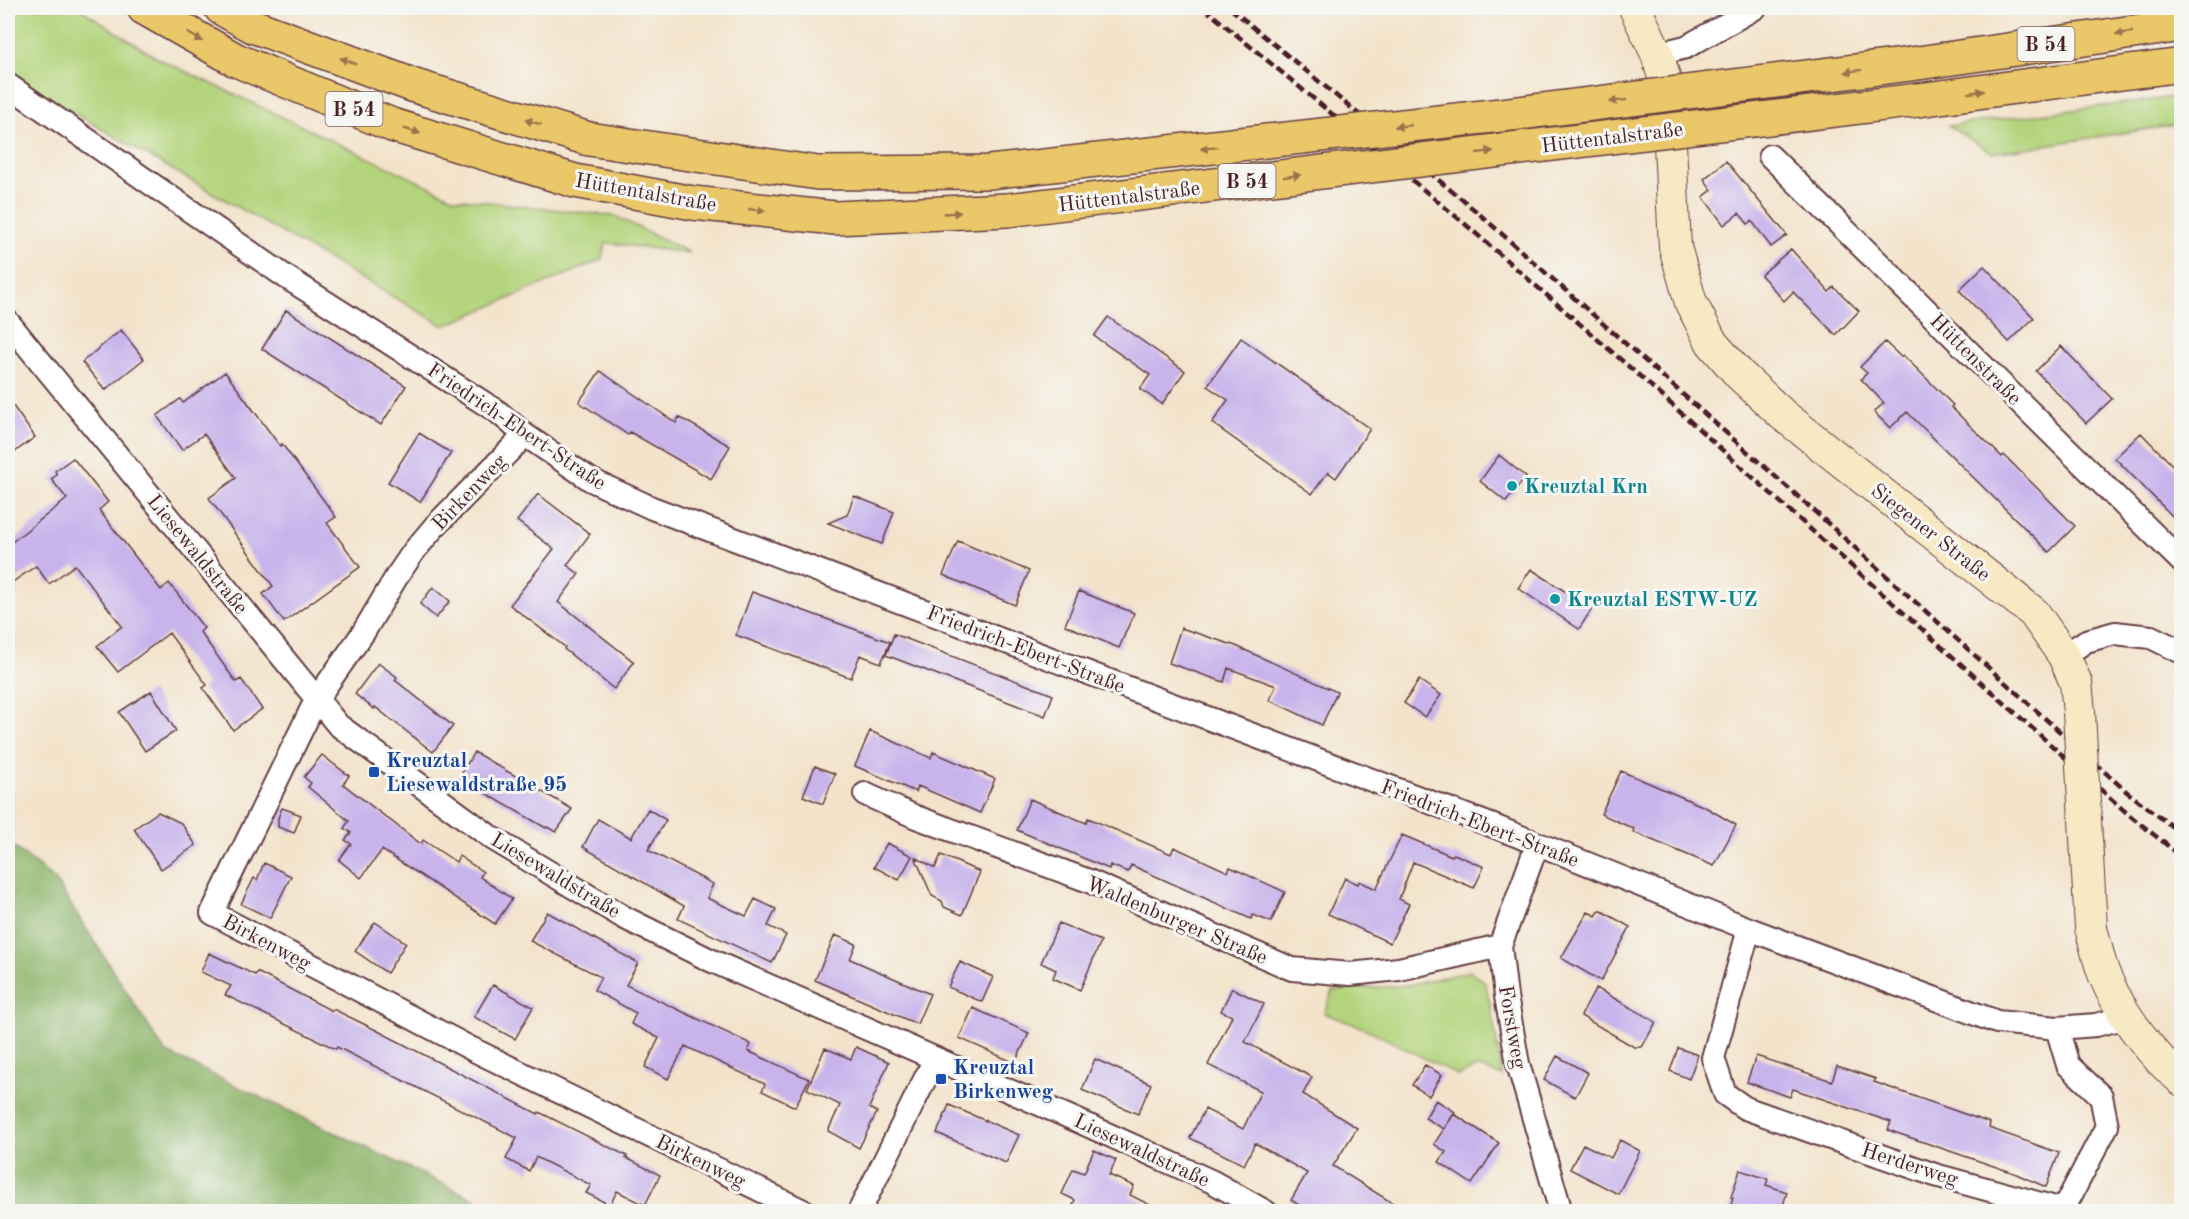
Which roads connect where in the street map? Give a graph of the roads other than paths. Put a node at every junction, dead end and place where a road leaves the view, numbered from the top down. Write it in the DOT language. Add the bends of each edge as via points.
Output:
graph roads {
  1 [pos="144,8"];
  2 [pos="221,8"];
  3 [pos="1635,8"];
  4 [pos="1755,8"];
  5 [pos="2181,25"];
  6 [pos="1657,54"];
  7 [pos="2181,64"];
  8 [pos="8,85"];
  9 [pos="1770,156"];
  10 [pos="8,322"];
  11 [pos="525,435"];
  12 [pos="2181,562"];
  13 [pos="2181,652"];
  14 [pos="2064,656"];
  15 [pos="316,700"];
  16 [pos="865,794"];
  17 [pos="1537,844"];
  18 [pos="1749,929"];
  19 [pos="1500,946"];
  20 [pos="2127,1017"];
  21 [pos="2057,1028"];
  22 [pos="935,1059"];
  23 [pos="2181,1080"];
  24 [pos="805,1212"];
  25 [pos="859,1212"];
  26 [pos="1266,1212"];
  27 [pos="1561,1212"];
  1 -- 7 [label="highway, Hüttentalstraße / B 54, one-way, bridge" via="236,60 392,125 575,181 693,203 835,218 1007,210 1918,100"];
  5 -- 2 [label="highway, Hüttentalstraße / B 54, one-way, bridge" via="1911,64 1519,113 989,172 818,174 589,139 415,86 253,26"];
  3 -- 6 [label="main road, Siegener Straße"];
  4 -- 6 [label="street" via="1686,47"];
  6 -- 14 [label="main road, Siegener Straße" via="1668,103 1676,247 1691,303 1712,343 1783,415 2034,613"];
  8 -- 11 [label="street, Friedrich-Ebert-Straße" via="286,277 498,412"];
  9 -- 12 [label="street, Hüttenstraße"];
  10 -- 15 [label="street, Liesewaldstraße"];
  11 -- 15 [label="street, Birkenweg" via="414,551"];
  11 -- 17 [label="street, Friedrich-Ebert-Straße" via="591,480 652,508"];
  13 -- 14 [label="street" via="2151,637 2115,633 2086,641"];
  14 -- 20 [label="main road, Siegener Straße, bridge" via="2076,683 2079,712 2091,928 2106,981"];
  15 -- 22 [label="street, Liesewaldstraße" via="338,725 492,838 625,918 710,960"];
  15 -- 24 [label="street, Birkenweg" via="212,913 472,1049"];
  16 -- 19 [label="street, Waldenburger Straße" via="1089,881 1292,969 1350,974 1399,969"];
  17 -- 18 [label="street, Friedrich-Ebert-Straße"];
  17 -- 19 [label="street, Forstweg"];
  18 -- 21 [label="street, Friedrich-Ebert-Straße" via="1997,1022"];
  18 -- 21 [label="street, Herderweg" via="1713,1058 1725,1094 1745,1108 1935,1175 2063,1210 2107,1126 2101,1096 2068,1065"];
  19 -- 27 [label="street, Forstweg" via="1518,1064"];
  20 -- 21 [label="street, Friedrich-Ebert-Straße" via="2096,1025"];
  20 -- 23 [label="main road, Siegener Straße" via="2165,1067"];
  22 -- 25 [label="street"];
  22 -- 26 [label="street, Liesewaldstraße" via="1213,1182"];
}
